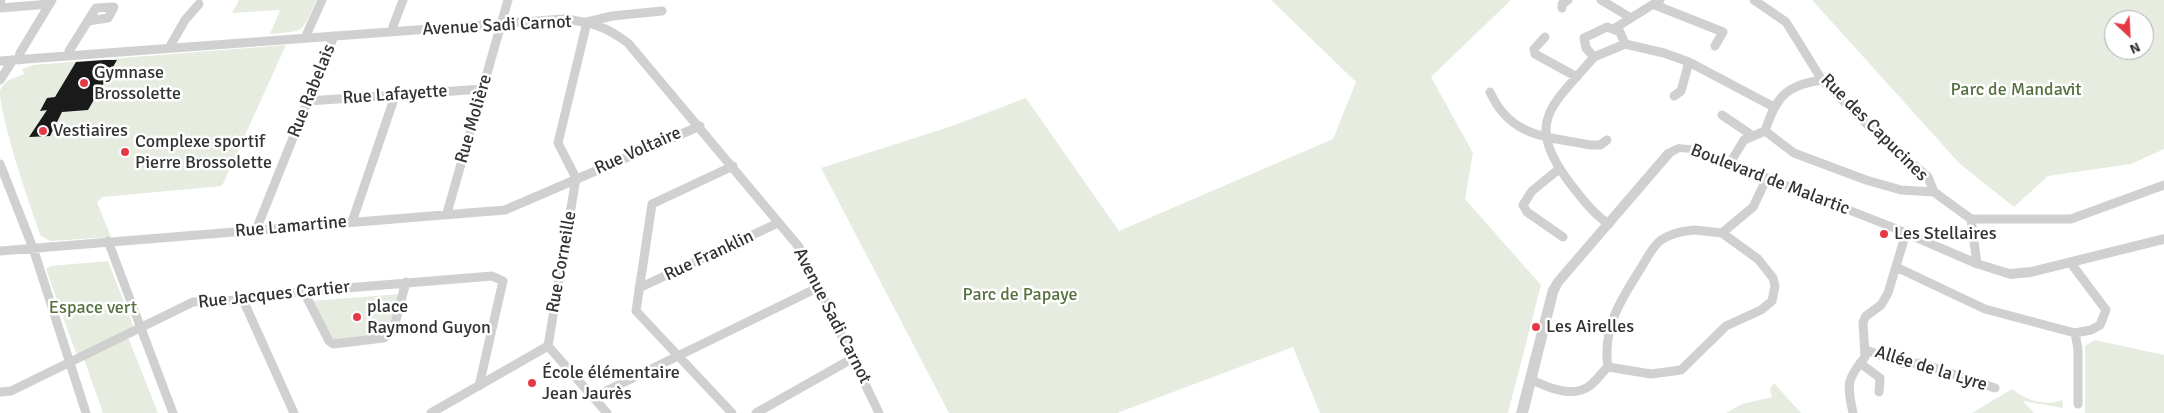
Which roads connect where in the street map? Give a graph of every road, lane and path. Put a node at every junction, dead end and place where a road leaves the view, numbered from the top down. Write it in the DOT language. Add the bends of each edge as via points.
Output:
graph roads {
  1 [pos="322,0"];
  2 [pos="403,0"];
  3 [pos="508,0"];
  4 [pos="1568,0"];
  5 [pos="1601,0"];
  6 [pos="1754,0"];
  7 [pos="51,2"];
  8 [pos="1657,2"];
  9 [pos="199,4"];
  10 [pos="0,8"];
  11 [pos="1562,8"];
  12 [pos="662,11"];
  13 [pos="1631,18"];
  14 [pos="88,21"];
  15 [pos="587,22"];
  16 [pos="502,24"];
  17 [pos="1615,28"];
  18 [pos="391,32"];
  19 [pos="334,36"];
  20 [pos="305,38"];
  21 [pos="1545,38"];
  22 [pos="1625,44"];
  23 [pos="1715,46"];
  24 [pos="169,48"];
  25 [pos="69,56"];
  26 [pos="1594,57"];
  27 [pos="16,60"];
  28 [pos="0,61"];
  29 [pos="1690,62"];
  30 [pos="1577,77"];
  31 [pos="0,80"];
  32 [pos="1822,80"];
  33 [pos="483,89"];
  34 [pos="1490,92"];
  35 [pos="395,96"];
  36 [pos="1674,96"];
  37 [pos="308,101"];
  38 [pos="1772,106"];
  39 [pos="1722,115"];
  40 [pos="700,126"];
  41 [pos="1765,131"];
  42 [pos="1544,136"];
  43 [pos="1753,136"];
  44 [pos="1607,140"];
  45 [pos="1730,163"];
  46 [pos="733,166"];
  47 [pos="1,170"];
  48 [pos="1558,170"];
  49 [pos="576,178"];
  50 [pos="1767,178"];
  51 [pos="2164,185"];
  52 [pos="1934,192"];
  53 [pos="447,213"];
  54 [pos="1972,219"];
  55 [pos="352,222"];
  56 [pos="778,223"];
  57 [pos="1608,224"];
  58 [pos="256,230"];
  59 [pos="1722,233"];
  60 [pos="1906,233"];
  61 [pos="1563,237"];
  62 [pos="2164,239"];
  63 [pos="108,241"];
  64 [pos="33,248"];
  65 [pos="0,251"];
  66 [pos="2070,262"];
  67 [pos="1977,264"];
  68 [pos="1896,267"];
  69 [pos="406,282"];
  70 [pos="819,287"];
  71 [pos="639,288"];
  72 [pos="304,292"];
  73 [pos="243,300"];
  74 [pos="140,328"];
  75 [pos="2075,333"];
  76 [pos="548,346"];
  77 [pos="1866,350"];
  78 [pos="678,357"];
  79 [pos="855,360"];
  80 [pos="69,363"];
  81 [pos="1860,363"];
  82 [pos="1608,367"];
  83 [pos="1530,379"];
  84 [pos="480,386"];
  85 [pos="1995,388"];
  86 [pos="0,392"];
  87 [pos="1879,392"];
  88 [pos="594,397"];
  89 [pos="2078,404"];
  90 [pos="86,413"];
  91 [pos="173,413"];
  92 [pos="294,413"];
  93 [pos="432,413"];
  94 [pos="607,413"];
  95 [pos="732,413"];
  96 [pos="756,413"];
  97 [pos="878,413"];
  98 [pos="1522,413"];
  99 [pos="1853,413"];
  1 -- 20 [label="street"];
  2 -- 18 [label="street"];
  3 -- 16 [label="street, Rue Molière"];
  4 -- 11 [label="street"];
  5 -- 13 [label="street"];
  6 -- 32 [label="street, Rue des Capucines" via="1786,22"];
  7 -- 10 [label="street"];
  7 -- 27 [label="street"];
  8 -- 13 [label="street"];
  8 -- 23 [label="street" via="1723,32"];
  9 -- 24 [label="street" via="185,20"];
  12 -- 15 [label="street"];
  13 -- 17 [label="street"];
  14 -- 25 [label="street"];
  15 -- 16 [label="street, Avenue Sadi Carnot" via="563,19"];
  15 -- 40 [label="street, Avenue Sadi Carnot" via="609,29 628,43"];
  15 -- 49 [label="street" via="558,143"];
  16 -- 18 [label="street, Avenue Sadi Carnot"];
  16 -- 33 [label="street, Rue Molière"];
  17 -- 22 [label="street"];
  17 -- 26 [label="street" via="1598,30 1584,38 1586,48"];
  18 -- 19 [label="street, Avenue Sadi Carnot"];
  19 -- 20 [label="street, Avenue Sadi Carnot"];
  19 -- 37 [label="street, Rue Rabelais"];
  20 -- 24 [label="street, Avenue Sadi Carnot"];
  21 -- 30 [label="street" via="1534,49 1535,54"];
  22 -- 26 [label="street"];
  22 -- 29 [label="street"];
  24 -- 25 [label="street, Avenue Sadi Carnot"];
  25 -- 27 [label="street, Avenue Sadi Carnot"];
  26 -- 30 [label="street"];
  27 -- 28 [label="street, Avenue Sadi Carnot"];
  27 -- 31 [label="street"];
  29 -- 36 [label="street" via="1680,92"];
  29 -- 38 [label="street"];
  30 -- 42 [label="street" via="1545,121"];
  32 -- 38 [label="street" via="1798,84"];
  32 -- 52 [label="street, Rue des Capucines" via="1872,129 1921,170"];
  33 -- 35 [label="street, Rue Lafayette"];
  33 -- 53 [label="street, Rue Molière"];
  34 -- 42 [label="street" via="1500,114 1518,129"];
  35 -- 37 [label="street, Rue Lafayette"];
  35 -- 55 [label="street"];
  37 -- 58 [label="street, Rue Rabelais"];
  38 -- 41 [label="street"];
  39 -- 43 [label="street"];
  40 -- 46 [label="street, Avenue Sadi Carnot"];
  40 -- 49 [label="street, Rue Voltaire"];
  41 -- 43 [label="street"];
  41 -- 52 [label="street" via="1794,153 1866,180 1901,190"];
  42 -- 44 [label="street" via="1590,145 1600,145"];
  42 -- 48 [label="street" via="1549,155"];
  43 -- 45 [label="street" via="1739,145"];
  45 -- 50 [label="street, Boulevard de Malartic"];
  45 -- 57 [label="street, Boulevard de Malartic" via="1693,149 1678,148 1669,153"];
  46 -- 56 [label="street, Avenue Sadi Carnot"];
  46 -- 71 [label="street" via="652,204"];
  47 -- 64 [label="street"];
  48 -- 57 [label="street"];
  48 -- 61 [label="street" via="1527,194 1523,205 1527,212"];
  49 -- 53 [label="street, Rue Lamartine" via="505,210"];
  49 -- 76 [label="street, Rue Corneille"];
  50 -- 59 [label="street" via="1753,207"];
  50 -- 60 [label="street, Boulevard de Malartic"];
  51 -- 54 [label="street" via="2071,219"];
  52 -- 54 [label="street"];
  53 -- 55 [label="street, Rue Lamartine"];
  54 -- 67 [label="street"];
  55 -- 58 [label="street, Rue Lamartine"];
  56 -- 70 [label="street, Avenue Sadi Carnot" via="799,247"];
  56 -- 71 [label="street, Rue Franklin"];
  57 -- 83 [label="street, Boulevard de Malartic" via="1552,292"];
  58 -- 63 [label="street, Rue Lamartine"];
  59 -- 82 [label="street" via="1679,231 1658,242 1611,322 1605,358"];
  59 -- 82 [label="street" via="1758,259 1771,273 1775,286 1772,301 1761,310 1726,326 1681,370 1651,374"];
  60 -- 67 [label="street, Boulevard de Malartic"];
  60 -- 68 [label="street"];
  62 -- 66 [label="street, Boulevard de Malartic"];
  63 -- 64 [label="street, Rue Lamartine"];
  63 -- 74 [label="street"];
  64 -- 65 [label="street, Rue Lamartine"];
  64 -- 80 [label="street"];
  66 -- 67 [label="street, Boulevard de Malartic" via="2022,274 2010,274"];
  66 -- 75 [label="street" via="2106,310 2102,324 2090,331"];
  68 -- 75 [label="street" via="1985,309"];
  68 -- 77 [label="street" via="1881,305 1863,322"];
  69 -- 72 [label="street, Rue Jacques Cartier"];
  69 -- 72 [label="street" via="389,335 333,344"];
  69 -- 84 [label="street, Rue Jacques Cartier" via="492,276 503,281"];
  70 -- 78 [label="street"];
  70 -- 79 [label="street, Avenue Sadi Carnot"];
  71 -- 78 [label="street" via="636,311"];
  72 -- 73 [label="street, Rue Jacques Cartier"];
  73 -- 74 [label="street, Rue Jacques Cartier" via="193,302"];
  73 -- 92 [label="street"];
  74 -- 80 [label="street, Rue Jacques Cartier"];
  74 -- 91 [label="street"];
  75 -- 89 [label="street"];
  76 -- 84 [label="street"];
  76 -- 88 [label="street"];
  77 -- 81 [label="street"];
  77 -- 85 [label="street, Allée de la Lyre" via="1905,364 1920,363"];
  78 -- 88 [label="street"];
  78 -- 95 [label="street"];
  79 -- 96 [label="street"];
  79 -- 97 [label="street, Avenue Sadi Carnot"];
  80 -- 86 [label="street, Rue Jacques Cartier" via="11,391"];
  80 -- 90 [label="street"];
  81 -- 87 [label="street" via="1880,378"];
  81 -- 99 [label="street" via="1850,375 1847,386"];
  82 -- 83 [label="street" via="1587,388 1575,391 1555,389"];
  83 -- 98 [label="street, Boulevard de Malartic"];
  84 -- 93 [label="street"];
  88 -- 94 [label="street"];
}
